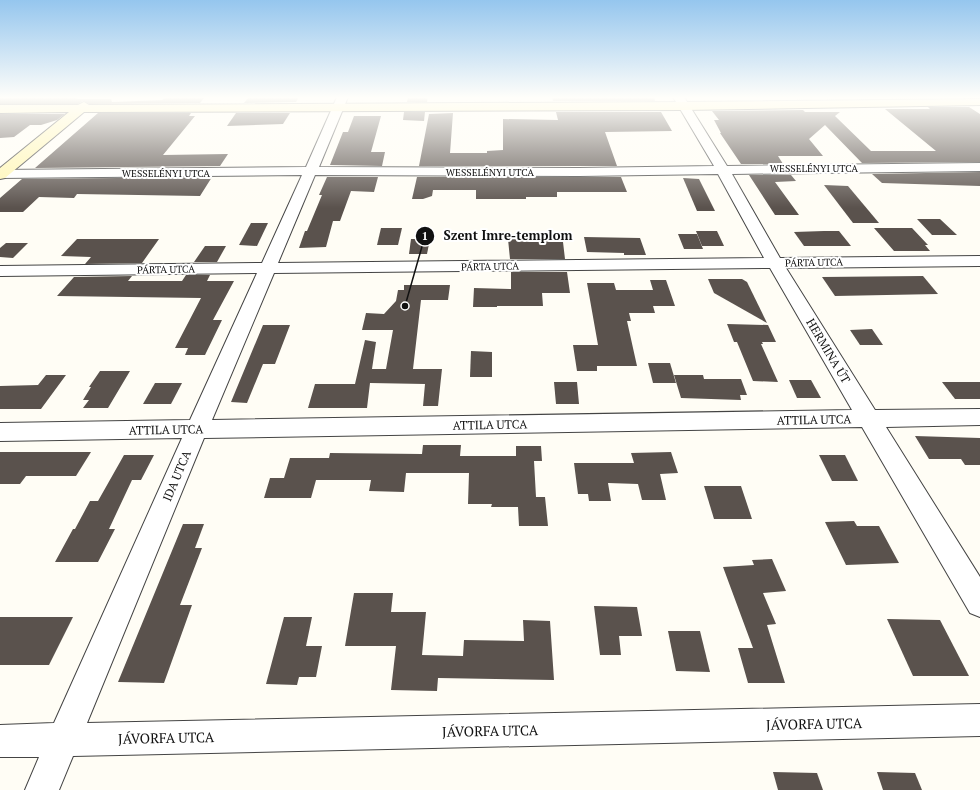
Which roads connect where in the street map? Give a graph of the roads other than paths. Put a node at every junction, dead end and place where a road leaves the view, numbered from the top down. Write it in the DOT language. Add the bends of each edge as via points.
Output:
graph roads {
  1 [pos="49,134"];
  2 [pos="327,134"];
  3 [pos="701,134"];
  4 [pos="980,167"];
  5 [pos="722,169"];
  6 [pos="311,171"];
  7 [pos="0,174"];
  8 [pos="980,260"];
  9 [pos="775,263"];
  10 [pos="269,268"];
  11 [pos="0,271"];
  12 [pos="980,418"];
  13 [pos="870,419"];
  14 [pos="197,429"];
  15 [pos="0,432"];
  16 [pos="980,603"];
  17 [pos="980,720"];
  18 [pos="64,740"];
  19 [pos="0,741"];
  20 [pos="42,790"];
  1 -- 7 [label="street"];
  2 -- 6 [label="street, IDA UTCA"];
  3 -- 5 [label="street, HERMINA ÚT"];
  4 -- 5 [label="street, WESSELÉNYI UTCA"];
  5 -- 6 [label="street, WESSELÉNYI UTCA" via="579,172"];
  5 -- 9 [label="street, HERMINA ÚT"];
  6 -- 7 [label="street, WESSELÉNYI UTCA"];
  6 -- 10 [label="street, IDA UTCA"];
  8 -- 9 [label="street, PÁRTA UTCA"];
  9 -- 10 [label="street, PÁRTA UTCA"];
  9 -- 13 [label="street, HERMINA ÚT"];
  10 -- 11 [label="street, PÁRTA UTCA"];
  10 -- 14 [label="street, IDA UTCA"];
  12 -- 13 [label="street, ATTILA UTCA"];
  13 -- 14 [label="street, ATTILA UTCA"];
  13 -- 16 [label="street, HERMINA ÚT"];
  14 -- 15 [label="street, ATTILA UTCA"];
  14 -- 18 [label="street, IDA UTCA"];
  17 -- 18 [label="street, JÁVORFA UTCA"];
  18 -- 19 [label="street, JÁVORFA UTCA"];
  18 -- 20 [label="street, IDA UTCA"];
}
